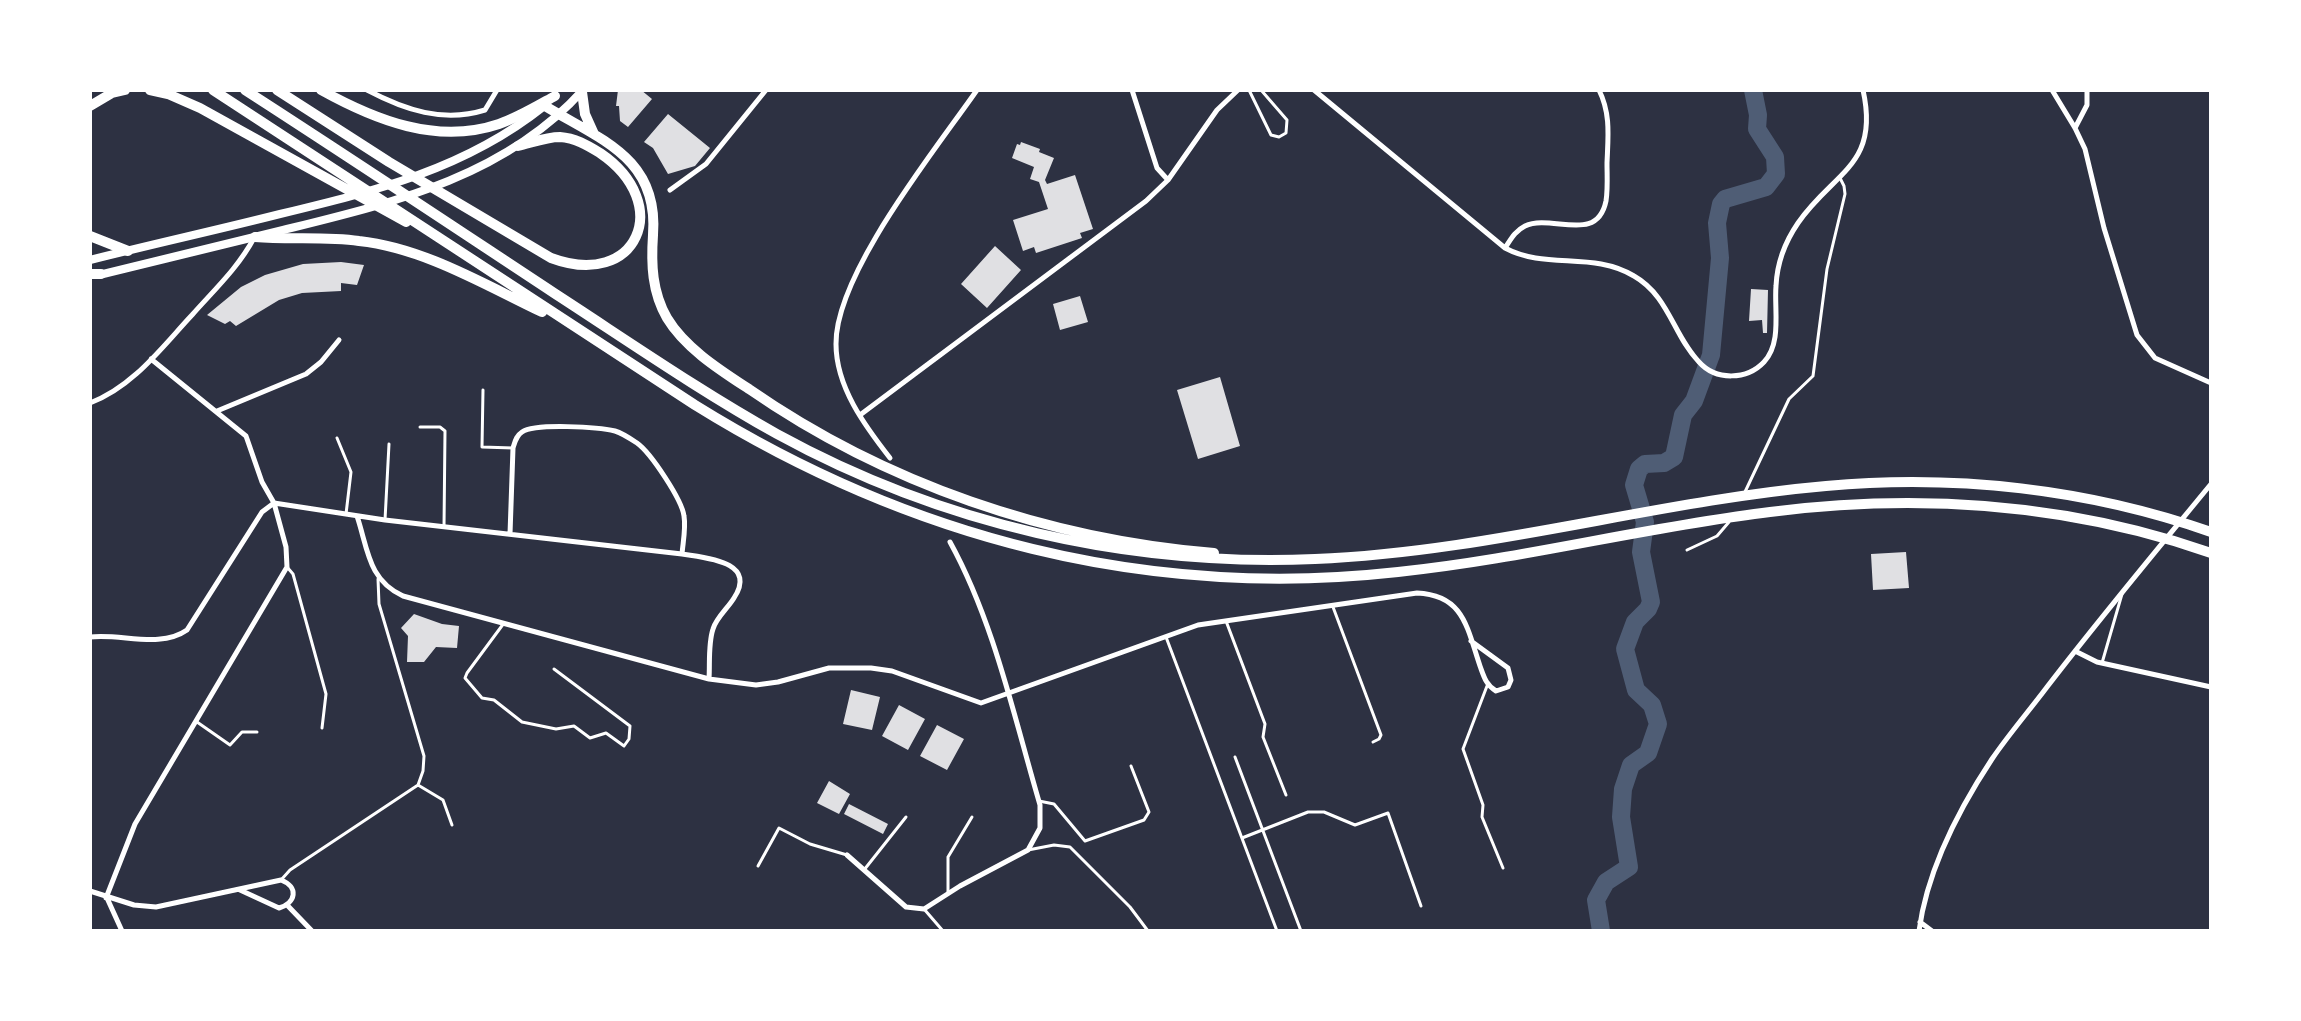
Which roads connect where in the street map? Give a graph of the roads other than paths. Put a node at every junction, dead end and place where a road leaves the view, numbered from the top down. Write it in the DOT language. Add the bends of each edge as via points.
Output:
graph roads {
  1 [pos="125,90"];
  2 [pos="150,90"];
  3 [pos="213,90"];
  4 [pos="245,90"];
  5 [pos="277,90"];
  6 [pos="321,90"];
  7 [pos="367,90"];
  8 [pos="387,90"];
  9 [pos="497,90"];
  10 [pos="766,90"];
  11 [pos="977,90"];
  12 [pos="1132,90"];
  13 [pos="1238,90"];
  14 [pos="1249,90"];
  15 [pos="1261,90"];
  16 [pos="1314,90"];
  17 [pos="1599,90"];
  18 [pos="1863,90"];
  19 [pos="2052,90"];
  20 [pos="2087,90"];
  21 [pos="582,91"];
  22 [pos="558,93"];
  23 [pos="391,100"];
  24 [pos="90,106"];
  25 [pos="545,106"];
  26 [pos="559,115"];
  27 [pos="2075,128"];
  28 [pos="595,135"];
  29 [pos="518,146"];
  30 [pos="1840,178"];
  31 [pos="1168,180"];
  32 [pos="670,190"];
  33 [pos="396,213"];
  34 [pos="90,236"];
  35 [pos="255,237"];
  36 [pos="1505,248"];
  37 [pos="128,251"];
  38 [pos="90,260"];
  39 [pos="94,275"];
  40 [pos="580,330"];
  41 [pos="339,340"];
  42 [pos="151,359"];
  43 [pos="2211,383"];
  44 [pos="483,390"];
  45 [pos="90,403"];
  46 [pos="217,411"];
  47 [pos="860,415"];
  48 [pos="420,427"];
  49 [pos="337,438"];
  50 [pos="389,444"];
  51 [pos="513,448"];
  52 [pos="890,458"];
  53 [pos="2211,484"];
  54 [pos="274,503"];
  55 [pos="346,514"];
  56 [pos="357,516"];
  57 [pos="385,520"];
  58 [pos="444,527"];
  59 [pos="2211,532"];
  60 [pos="510,534"];
  61 [pos="950,542"];
  62 [pos="1687,550"];
  63 [pos="2211,553"];
  64 [pos="682,554"];
  65 [pos="1196,555"];
  66 [pos="287,567"];
  67 [pos="378,579"];
  68 [pos="2123,592"];
  69 [pos="1332,605"];
  70 [pos="1226,621"];
  71 [pos="504,623"];
  72 [pos="90,637"];
  73 [pos="1166,637"];
  74 [pos="1471,641"];
  75 [pos="2075,651"];
  76 [pos="2102,663"];
  77 [pos="554,669"];
  78 [pos="709,679"];
  79 [pos="1487,686"];
  80 [pos="2211,687"];
  81 [pos="1007,695"];
  82 [pos="196,721"];
  83 [pos="322,728"];
  84 [pos="257,732"];
  85 [pos="1373,742"];
  86 [pos="1235,757"];
  87 [pos="1131,766"];
  88 [pos="418,785"];
  89 [pos="1286,795"];
  90 [pos="1039,801"];
  91 [pos="906,817"];
  92 [pos="972,817"];
  93 [pos="452,825"];
  94 [pos="1263,830"];
  95 [pos="1242,838"];
  96 [pos="1028,850"];
  97 [pos="847,855"];
  98 [pos="758,866"];
  99 [pos="1503,868"];
  100 [pos="864,870"];
  101 [pos="281,880"];
  102 [pos="240,890"];
  103 [pos="90,891"];
  104 [pos="948,894"];
  105 [pos="106,898"];
  106 [pos="288,906"];
  107 [pos="1421,906"];
  108 [pos="924,909"];
  109 [pos="1920,921"];
  110 [pos="122,931"];
  111 [pos="312,931"];
  112 [pos="943,931"];
  113 [pos="1148,931"];
  114 [pos="1277,931"];
  115 [pos="1301,931"];
  116 [pos="1919,931"];
  117 [pos="1932,931"];
  1 -- 24 [label="highway"];
  2 -- 33 [label="highway" via="189,102"];
  3 -- 33 [label="highway"];
  4 -- 65 [label="highway" via="716,398 852,471 930,502 1025,530 1121,550"];
  5 -- 29 [label="highway" via="536,251 581,266 599,265 625,250 641,215 637,192 624,173 574,139 557,137"];
  6 -- 22 [label="highway" via="385,120 439,131 491,127"];
  7 -- 23 [label="street"];
  8 -- 23 [label="street"];
  9 -- 23 [label="street" via="485,110 453,117 425,114"];
  10 -- 32 [label="street" via="706,164"];
  11 -- 47 [label="street" via="906,191 849,286 836,339 847,391"];
  12 -- 31 [label="street" via="1157,168"];
  13 -- 31 [label="street" via="1217,110"];
  14 -- 15 [label="lane" via="1271,135 1279,137 1286,133 1287,120"];
  16 -- 36 [label="street"];
  17 -- 36 [label="street" via="1609,118 1601,214 1580,226 1529,224 1516,231"];
  18 -- 30 [label="street" via="1863,145"];
  19 -- 27 [label="street"];
  20 -- 27 [label="street" via="2087,105"];
  21 -- 26 [label="main road"];
  21 -- 28 [label="highway"];
  22 -- 25 [label="main road"];
  25 -- 26 [label="highway"];
  25 -- 37 [label="main road" via="487,146 407,181"];
  26 -- 28 [label="highway"];
  26 -- 29 [label="main road"];
  27 -- 43 [label="street" via="2137,335 2155,358"];
  28 -- 65 [label="highway" via="629,161 648,187 653,278 668,319 691,345 747,388 835,442 960,499 1068,530"];
  29 -- 35 [label="main road" via="442,185"];
  30 -- 36 [label="street" via="1808,210 1783,251 1774,344 1760,365 1745,374 1719,374 1700,364 1660,298 1638,278 1604,263 1537,260"];
  30 -- 62 [label="lane" via="1845,194 1827,269 1813,376 1789,399 1733,518 1717,536"];
  31 -- 47 [label="street"];
  33 -- 40 [label="highway"];
  34 -- 37 [label="highway"];
  35 -- 39 [label="main road"];
  35 -- 40 [label="highway" via="361,241 408,252"];
  35 -- 42 [label="street" via="240,261"];
  37 -- 38 [label="main road"];
  40 -- 63 [label="highway" via="756,442 820,475 965,532 1119,567 1286,579 1396,573 1729,518 1827,506 1935,502 2019,507 2128,528"];
  41 -- 46 [label="street" via="306,374"];
  42 -- 45 [label="street" via="119,388"];
  42 -- 46 [label="street"];
  44 -- 51 [label="lane" via="482,447"];
  46 -- 54 [label="street" via="246,436"];
  47 -- 52 [label="street"];
  48 -- 58 [label="lane" via="445,431"];
  49 -- 55 [label="lane" via="351,472"];
  50 -- 57 [label="lane"];
  51 -- 60 [label="street"];
  51 -- 64 [label="street" via="523,431 533,428 596,428 639,444 682,509"];
  53 -- 68 [label="street"];
  54 -- 55 [label="street"];
  54 -- 66 [label="street"];
  54 -- 72 [label="street" via="262,512 179,636"];
  55 -- 56 [label="street"];
  56 -- 57 [label="street"];
  56 -- 67 [label="street"];
  57 -- 58 [label="street"];
  58 -- 60 [label="street"];
  59 -- 65 [label="highway" via="2106,502 2021,488 1922,482 1739,496 1354,557"];
  60 -- 64 [label="street"];
  61 -- 81 [label="street" via="979,602"];
  64 -- 78 [label="street" via="722,561 739,575 737,595 713,628"];
  66 -- 82 [label="street"];
  66 -- 83 [label="lane" via="326,694"];
  67 -- 71 [label="street" via="413,600"];
  67 -- 88 [label="lane" via="379,604 424,756"];
  68 -- 75 [label="street"];
  68 -- 76 [label="lane"];
  69 -- 70 [label="street"];
  69 -- 74 [label="street" via="1431,594 1454,605"];
  69 -- 85 [label="lane" via="1381,735"];
  70 -- 73 [label="street"];
  70 -- 89 [label="lane"];
  71 -- 77 [label="lane" via="467,673 468,684 522,722 556,729 574,726 590,738 606,733 624,746 630,726"];
  71 -- 78 [label="street"];
  73 -- 81 [label="street"];
  73 -- 95 [label="lane"];
  74 -- 79 [label="street"];
  74 -- 79 [label="street" via="1508,668 1508,687 1496,691"];
  75 -- 76 [label="street"];
  75 -- 109 [label="street" via="1979,781 1940,859"];
  76 -- 80 [label="street"];
  78 -- 81 [label="street" via="756,685 829,668 871,668 981,703"];
  79 -- 99 [label="lane" via="1463,749"];
  81 -- 90 [label="street"];
  82 -- 84 [label="lane" via="230,745 242,732"];
  82 -- 105 [label="street" via="135,824"];
  86 -- 94 [label="lane"];
  87 -- 90 [label="lane" via="1147,816 1091,841 1081,838 1054,804"];
  88 -- 93 [label="lane" via="443,800"];
  88 -- 101 [label="lane"];
  90 -- 96 [label="street" via="1040,828"];
  91 -- 100 [label="lane"];
  92 -- 104 [label="lane" via="948,857"];
  94 -- 95 [label="lane"];
  94 -- 107 [label="lane" via="1308,812 1324,812 1355,825 1388,813"];
  94 -- 115 [label="lane"];
  95 -- 114 [label="lane"];
  96 -- 104 [label="street"];
  96 -- 113 [label="lane" via="1070,847"];
  97 -- 98 [label="lane" via="779,828"];
  97 -- 100 [label="street"];
  100 -- 108 [label="street" via="906,907"];
  101 -- 102 [label="street"];
  101 -- 106 [label="street" via="294,891"];
  102 -- 105 [label="street" via="156,907"];
  102 -- 106 [label="street" via="279,908"];
  103 -- 105 [label="street"];
  104 -- 108 [label="street"];
  105 -- 110 [label="street"];
  106 -- 111 [label="street"];
  108 -- 112 [label="lane"];
  109 -- 116 [label="street"];
  109 -- 117 [label="street"];
}
